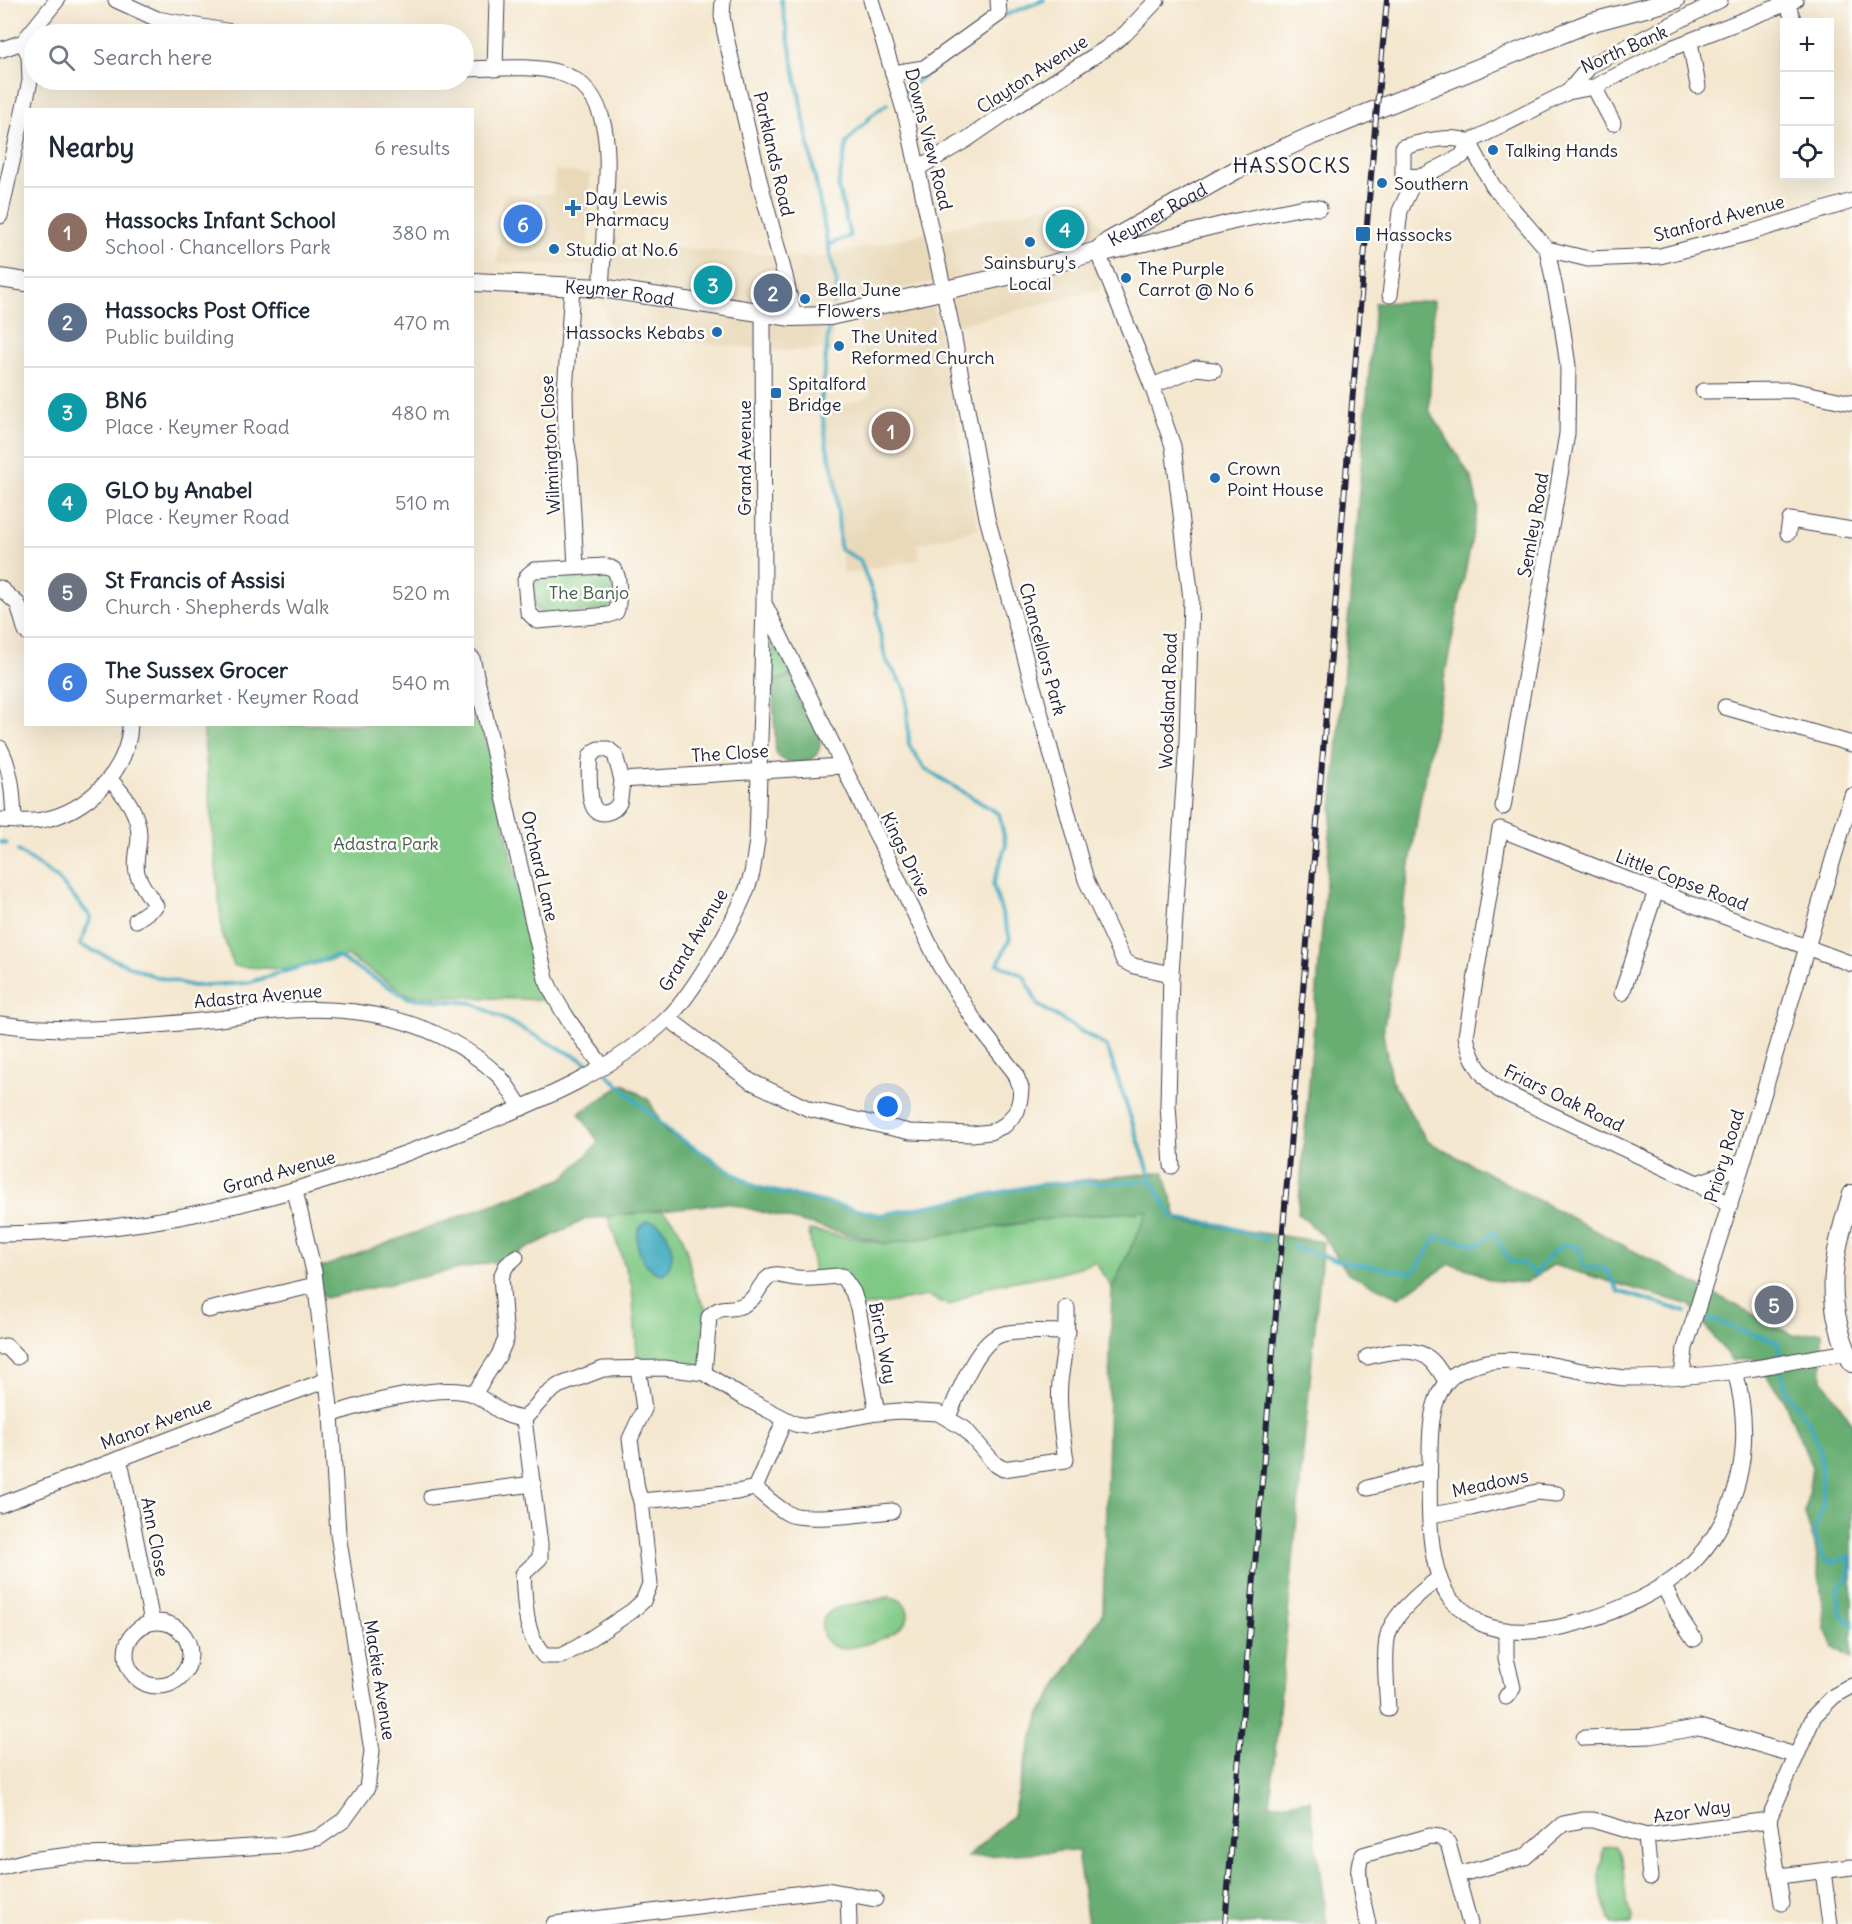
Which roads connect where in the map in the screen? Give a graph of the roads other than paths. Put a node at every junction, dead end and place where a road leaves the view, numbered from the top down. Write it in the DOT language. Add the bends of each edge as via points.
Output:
graph roads {
  1 [pos="57,0"];
  2 [pos="116,0"];
  3 [pos="497,0"];
  4 [pos="723,0"];
  5 [pos="871,0"];
  6 [pos="998,0"];
  7 [pos="1157,0"];
  8 [pos="1675,0"];
  9 [pos="1720,0"];
  10 [pos="1791,1"];
  11 [pos="1793,18"];
  12 [pos="38,24"];
  13 [pos="186,24"];
  14 [pos="23,42"];
  15 [pos="1690,42"];
  16 [pos="0,50"];
  17 [pos="474,69"];
  18 [pos="495,69"];
  19 [pos="893,73"];
  20 [pos="1698,86"];
  21 [pos="1594,87"];
  22 [pos="28,90"];
  23 [pos="1568,93"];
  24 [pos="1613,123"];
  25 [pos="1469,142"];
  26 [pos="918,168"];
  27 [pos="1423,176"];
  28 [pos="1852,201"];
  29 [pos="1319,208"];
  30 [pos="0,215"];
  31 [pos="1547,249"];
  32 [pos="1097,251"];
  33 [pos="0,278"];
  34 [pos="24,282"];
  35 [pos="474,282"];
  36 [pos="572,286"];
  37 [pos="601,288"];
  38 [pos="943,290"];
  39 [pos="1390,295"];
  40 [pos="763,313"];
  41 [pos="791,317"];
  42 [pos="1214,370"];
  43 [pos="1152,386"];
  44 [pos="1703,391"];
  45 [pos="1852,403"];
  46 [pos="1852,530"];
  47 [pos="1788,533"];
  48 [pos="576,567"];
  49 [pos="0,588"];
  50 [pos="764,605"];
  51 [pos="24,625"];
  52 [pos="474,667"];
  53 [pos="1725,708"];
  54 [pos="130,726"];
  55 [pos="1852,744"];
  56 [pos="0,748"];
  57 [pos="841,766"];
  58 [pos="761,770"];
  59 [pos="110,780"];
  60 [pos="622,780"];
  61 [pos="1852,796"];
  62 [pos="1503,807"];
  63 [pos="7,820"];
  64 [pos="1500,829"];
  65 [pos="1656,891"];
  66 [pos="170,897"];
  67 [pos="156,906"];
  68 [pos="136,920"];
  69 [pos="1806,948"];
  70 [pos="1852,964"];
  71 [pos="1171,974"];
  72 [pos="1622,993"];
  73 [pos="668,1018"];
  74 [pos="0,1024"];
  75 [pos="603,1067"];
  76 [pos="522,1108"];
  77 [pos="1744,1159"];
  78 [pos="1172,1166"];
  79 [pos="1697,1183"];
  80 [pos="295,1191"];
  81 [pos="1852,1194"];
  82 [pos="1730,1206"];
  83 [pos="0,1234"];
  84 [pos="516,1257"];
  85 [pos="315,1286"];
  86 [pos="1067,1308"];
  87 [pos="208,1310"];
  88 [pos="1068,1332"];
  89 [pos="0,1347"];
  90 [pos="17,1357"];
  91 [pos="1367,1357"];
  92 [pos="1850,1358"];
  93 [pos="638,1367"];
  94 [pos="1735,1371"];
  95 [pos="704,1373"];
  96 [pos="1682,1377"];
  97 [pos="327,1380"];
  98 [pos="1446,1381"];
  99 [pos="474,1394"];
  100 [pos="877,1413"];
  101 [pos="331,1415"];
  102 [pos="948,1417"];
  103 [pos="524,1419"];
  104 [pos="785,1419"];
  105 [pos="118,1459"];
  106 [pos="1429,1471"];
  107 [pos="533,1484"];
  108 [pos="755,1488"];
  109 [pos="1368,1488"];
  110 [pos="1557,1494"];
  111 [pos="431,1497"];
  112 [pos="641,1501"];
  113 [pos="0,1505"];
  114 [pos="892,1511"];
  115 [pos="1431,1515"];
  116 [pos="1439,1578"];
  117 [pos="1663,1585"];
  118 [pos="152,1622"];
  119 [pos="1506,1630"];
  120 [pos="1694,1639"];
  121 [pos="1852,1686"];
  122 [pos="1506,1697"];
  123 [pos="1388,1709"];
  124 [pos="1584,1738"];
  125 [pos="1796,1755"];
  126 [pos="1769,1820"];
  127 [pos="1647,1836"];
  128 [pos="1852,1867"];
  129 [pos="0,1868"];
  130 [pos="1823,1871"];
  131 [pos="1457,1875"];
  132 [pos="1779,1876"];
  133 [pos="1650,1877"];
  134 [pos="848,1894"];
  135 [pos="875,1899"];
  136 [pos="1782,1903"];
  137 [pos="672,1908"];
  138 [pos="554,1924"];
  139 [pos="673,1924"];
  140 [pos="849,1924"];
  141 [pos="1368,1924"];
  142 [pos="1470,1924"];
  143 [pos="1830,1924"];
  1 -- 12 [label="street"];
  2 -- 13 [label="street" via="157,19"];
  3 -- 18 [label="street"];
  4 -- 41 [label="street, Parklands Road" via="725,33 792,308"];
  5 -- 19 [label="street, Downs View Road"];
  6 -- 19 [label="street" via="999,14 924,68"];
  7 -- 26 [label="street, Clayton Avenue" via="1105,50"];
  8 -- 32 [label="main road, Keymer Road" via="1589,23 1311,136 1203,187"];
  9 -- 23 [label="street" via="1591,66"];
  10 -- 11 [label="street"];
  10 -- 15 [label="street, North Bank"];
  14 -- 16 [label="street"];
  15 -- 20 [label="street"];
  15 -- 21 [label="street, North Bank"];
  17 -- 18 [label="street"];
  18 -- 37 [label="street" via="561,73 577,81 597,106 604,124 608,168"];
  19 -- 26 [label="street, Downs View Road"];
  21 -- 23 [label="street, North Bank"];
  21 -- 24 [label="street"];
  22 -- 30 [label="street"];
  23 -- 25 [label="street"];
  25 -- 27 [label="street" via="1462,156"];
  25 -- 27 [label="street" via="1460,138 1403,147 1403,177"];
  25 -- 31 [label="street" via="1493,186"];
  26 -- 38 [label="street, Downs View Road"];
  27 -- 39 [label="street" via="1412,185 1400,211"];
  28 -- 31 [label="street, Stanford Avenue" via="1660,256 1588,260"];
  29 -- 32 [label="street" via="1304,207 1106,253"];
  31 -- 62 [label="street, Semley Road" via="1569,366 1568,434"];
  32 -- 38 [label="main road, Keymer Road"];
  32 -- 43 [label="street, Woodsland Road"];
  33 -- 34 [label="main road"];
  35 -- 36 [label="main road, Keymer Road"];
  36 -- 37 [label="main road, Keymer Road"];
  36 -- 48 [label="street, Wilmington Close" via="565,392"];
  37 -- 40 [label="main road, Keymer Road"];
  38 -- 41 [label="main road, Keymer Road" via="830,316"];
  38 -- 71 [label="street, Chancellors Park" via="987,518 1086,880 1124,961"];
  40 -- 41 [label="main road, Keymer Road"];
  40 -- 50 [label="street, Grand Avenue"];
  42 -- 43 [label="street" via="1196,368"];
  43 -- 71 [label="street, Woodsland Road" via="1173,446 1191,599 1187,741"];
  44 -- 45 [label="street" via="1791,390"];
  46 -- 47 [label="street" via="1790,520"];
  48 -- 48 [label="street" via="613,569 617,574 616,612 537,621 532,618 525,580 528,575 534,570"];
  49 -- 51 [label="street" via="18,604"];
  50 -- 57 [label="street, Kings Drive"];
  50 -- 58 [label="street, Grand Avenue"];
  52 -- 75 [label="street, Orchard Lane" via="546,979 574,1030"];
  53 -- 55 [label="street"];
  54 -- 59 [label="street" via="124,753"];
  56 -- 63 [label="street" via="13,790"];
  57 -- 58 [label="street, The Close"];
  57 -- 73 [label="street, Kings Drive" via="940,966 976,1023 1015,1073 1021,1088 1017,1111 1005,1125 972,1134 910,1132 809,1109 750,1081"];
  58 -- 60 [label="street, The Close"];
  58 -- 73 [label="street, Grand Avenue" via="752,874 729,925"];
  59 -- 63 [label="street" via="62,814 28,822"];
  59 -- 67 [label="street" via="134,813 139,836 137,874"];
  61 -- 69 [label="street, Priory Road"];
  64 -- 65 [label="street, Little Copse Road"];
  64 -- 79 [label="street, Friars Oak Road" via="1466,1036 1477,1066 1499,1090"];
  65 -- 69 [label="street, Little Copse Road"];
  65 -- 72 [label="street"];
  66 -- 67 [label="street"];
  67 -- 68 [label="street"];
  69 -- 70 [label="street, Little Copse Road"];
  69 -- 77 [label="street, Priory Road"];
  71 -- 78 [label="street, Woodsland Road" via="1168,1105"];
  73 -- 75 [label="street, Grand Avenue"];
  74 -- 76 [label="street, Adastra Avenue" via="80,1029 212,1020 277,1011 342,1010 394,1018 418,1025 470,1053 499,1076"];
  75 -- 76 [label="street, Grand Avenue"];
  76 -- 80 [label="street, Grand Avenue" via="393,1159"];
  77 -- 79 [label="street" via="1722,1175"];
  77 -- 82 [label="street, Priory Road"];
  79 -- 82 [label="street, Friars Oak Road"];
  80 -- 83 [label="street, Grand Avenue" via="108,1229"];
  80 -- 85 [label="street, Mackie Avenue"];
  81 -- 92 [label="main road" via="1833,1268 1833,1300"];
  82 -- 96 [label="street, Priory Road" via="1685,1348"];
  84 -- 99 [label="street" via="501,1277 506,1339"];
  85 -- 87 [label="street"];
  85 -- 97 [label="street, Mackie Avenue"];
  86 -- 88 [label="street"];
  88 -- 102 [label="street" via="1001,1334 985,1346 970,1368"];
  88 -- 102 [label="street" via="1060,1382 1066,1460 1003,1469"];
  89 -- 90 [label="street" via="6,1346"];
  91 -- 98 [label="street" via="1411,1351 1432,1360"];
  92 -- 94 [label="street"];
  93 -- 95 [label="street"];
  93 -- 103 [label="street" via="603,1369 558,1386"];
  93 -- 112 [label="street" via="644,1409 630,1439"];
  94 -- 96 [label="street"];
  94 -- 117 [label="street" via="1744,1423 1744,1452 1737,1488 1722,1523 1696,1560"];
  95 -- 100 [label="street, Birch Way" via="709,1317 715,1311 751,1301 773,1275 842,1276 858,1308"];
  95 -- 104 [label="street"];
  96 -- 98 [label="street" via="1624,1378 1494,1360 1464,1369"];
  97 -- 101 [label="street, Mackie Avenue"];
  97 -- 105 [label="street, Manor Avenue"];
  98 -- 106 [label="street" via="1430,1424"];
  99 -- 101 [label="street" via="448,1391 396,1396"];
  99 -- 103 [label="street" via="509,1418"];
  100 -- 102 [label="street" via="923,1411"];
  100 -- 104 [label="street" via="807,1426"];
  101 -- 129 [label="street, Mackie Avenue" via="338,1534 372,1752 367,1788 344,1820 318,1838 285,1845 71,1855"];
  103 -- 107 [label="street"];
  104 -- 108 [label="street"];
  105 -- 113 [label="street, Manor Avenue"];
  105 -- 118 [label="street, Ann Close"];
  106 -- 109 [label="street"];
  106 -- 115 [label="street"];
  107 -- 111 [label="street"];
  107 -- 112 [label="street" via="540,1558 523,1574 531,1637 544,1656 561,1656 643,1601 650,1584"];
  108 -- 112 [label="street"];
  108 -- 114 [label="street" via="791,1515 827,1517"];
  110 -- 115 [label="street, Meadows" via="1538,1491"];
  115 -- 116 [label="street" via="1431,1544"];
  116 -- 119 [label="street" via="1452,1601 1481,1624"];
  116 -- 123 [label="street" via="1410,1602 1389,1629 1385,1664"];
  117 -- 119 [label="street" via="1612,1612 1560,1628"];
  117 -- 120 [label="street"];
  118 -- 118 [label="street" via="174,1625 182,1632 191,1653 184,1673 166,1686 144,1684 126,1660 128,1640"];
  119 -- 122 [label="street" via="1506,1658 1513,1688"];
  121 -- 125 [label="street" via="1834,1696 1814,1716"];
  124 -- 125 [label="street" via="1651,1736 1700,1727"];
  125 -- 126 [label="street"];
  126 -- 127 [label="street, Azor Way"];
  126 -- 132 [label="street"];
  127 -- 131 [label="street, Azor Way" via="1593,1820 1563,1824 1525,1857"];
  127 -- 133 [label="street"];
  128 -- 130 [label="street"];
  130 -- 132 [label="street"];
  130 -- 143 [label="street"];
  131 -- 141 [label="street" via="1448,1843 1440,1837 1430,1836 1363,1855 1358,1860 1358,1870"];
  131 -- 142 [label="street"];
  132 -- 136 [label="street"];
  134 -- 135 [label="street"];
  134 -- 137 [label="street" via="827,1890"];
  134 -- 140 [label="street"];
  137 -- 138 [label="street"];
  137 -- 139 [label="street"];
}
